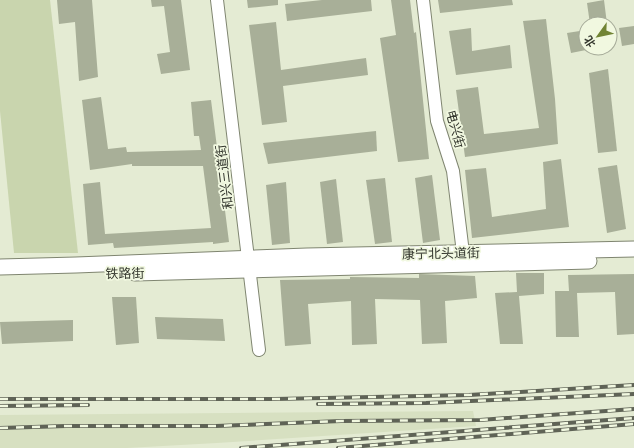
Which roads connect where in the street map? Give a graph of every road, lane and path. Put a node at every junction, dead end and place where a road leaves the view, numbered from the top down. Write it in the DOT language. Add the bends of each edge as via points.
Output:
graph roads {
  1 [pos="217,0"];
  2 [pos="423,0"];
  3 [pos="634,249"];
  4 [pos="464,258"];
  5 [pos="634,259"];
  6 [pos="249,265"];
  7 [pos="0,267"];
  8 [pos="0,276"];
  9 [pos="259,350"];
  1 -- 6 [label="street, 和兴三道街"];
  2 -- 4 [label="street, 电兴街" via="437,121 453,171"];
  3 -- 4 [label="main road, 康宁北头道街"];
  4 -- 5 [label="main road, 康宁北头道街"];
  4 -- 6 [label="main road, 康宁北头道街"];
  6 -- 7 [label="main road, 铁路街"];
  6 -- 8 [label="main road, 铁路街"];
  6 -- 9 [label="street, 和兴三道街"];
}
